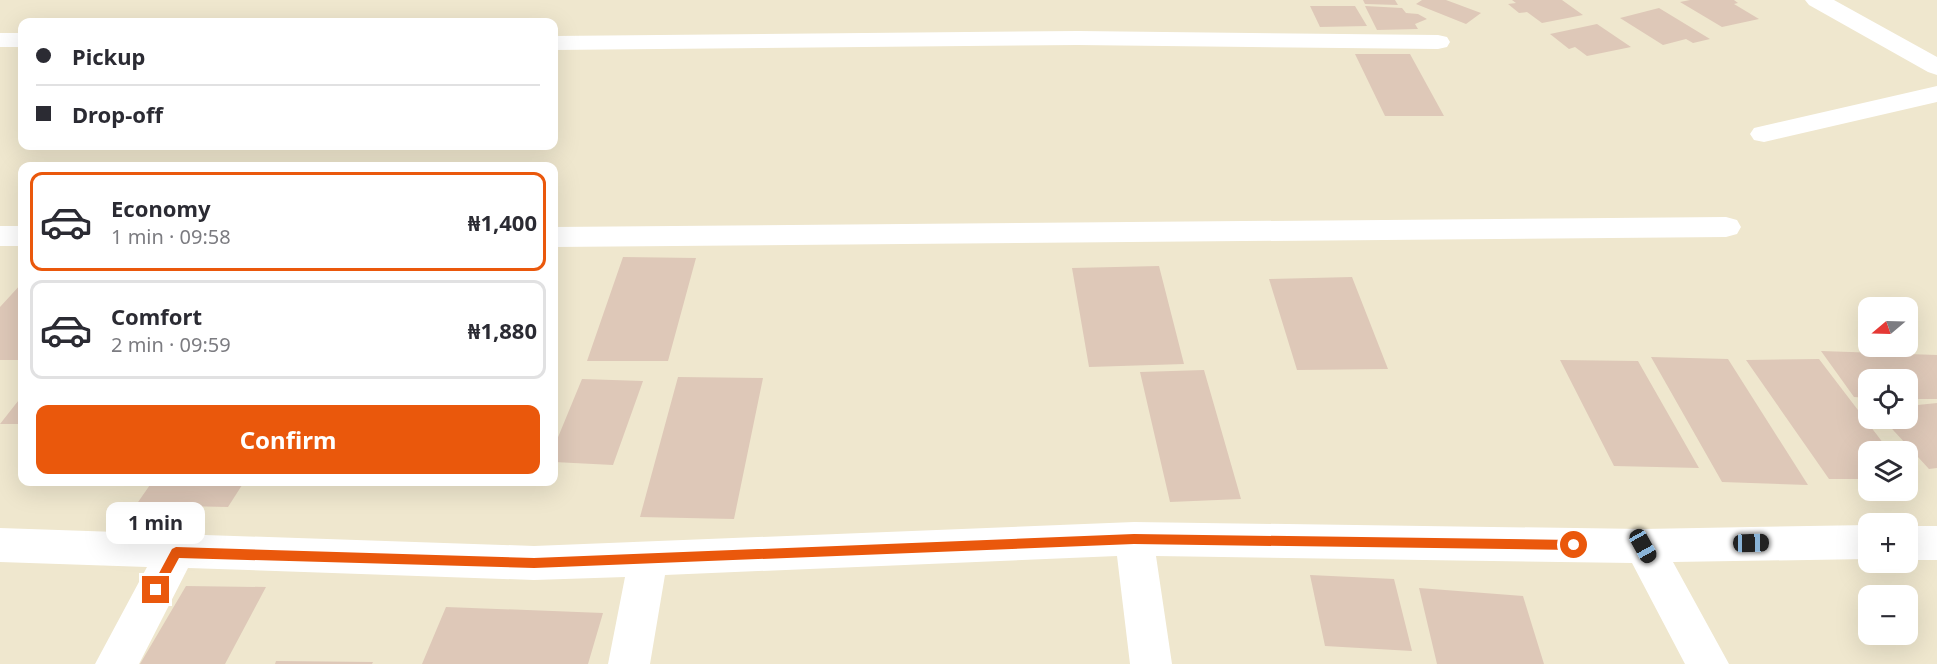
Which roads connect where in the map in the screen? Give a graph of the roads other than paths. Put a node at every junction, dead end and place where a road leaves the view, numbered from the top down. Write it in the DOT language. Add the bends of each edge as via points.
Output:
graph roads {
  1 [pos="1817,0"];
  2 [pos="0,40"];
  3 [pos="18,40"];
  4 [pos="1438,42"];
  5 [pos="558,43"];
  6 [pos="1937,67"];
  7 [pos="1937,94"];
  8 [pos="1764,134"];
  9 [pos="1726,227"];
  10 [pos="0,236"];
  11 [pos="18,236"];
  12 [pos="558,237"];
  13 [pos="1134,539"];
  14 [pos="1858,542"];
  15 [pos="1918,543"];
  16 [pos="1937,543"];
  17 [pos="0,545"];
  18 [pos="1643,546"];
  19 [pos="176,552"];
  20 [pos="648,559"];
  21 [pos="116,664"];
  22 [pos="629,664"];
  23 [pos="1151,664"];
  24 [pos="1708,664"];
  1 -- 6 [label="street"];
  2 -- 3 [label="street"];
  4 -- 5 [label="street" via="1078,38"];
  7 -- 8 [label="street"];
  9 -- 12 [label="street"];
  10 -- 11 [label="street"];
  13 -- 18 [label="street"];
  13 -- 20 [label="street"];
  13 -- 23 [label="street"];
  14 -- 18 [label="street"];
  15 -- 16 [label="street"];
  17 -- 19 [label="street"];
  18 -- 24 [label="street"];
  19 -- 20 [label="street" via="534,563"];
  19 -- 21 [label="street"];
  20 -- 22 [label="street"];
}
